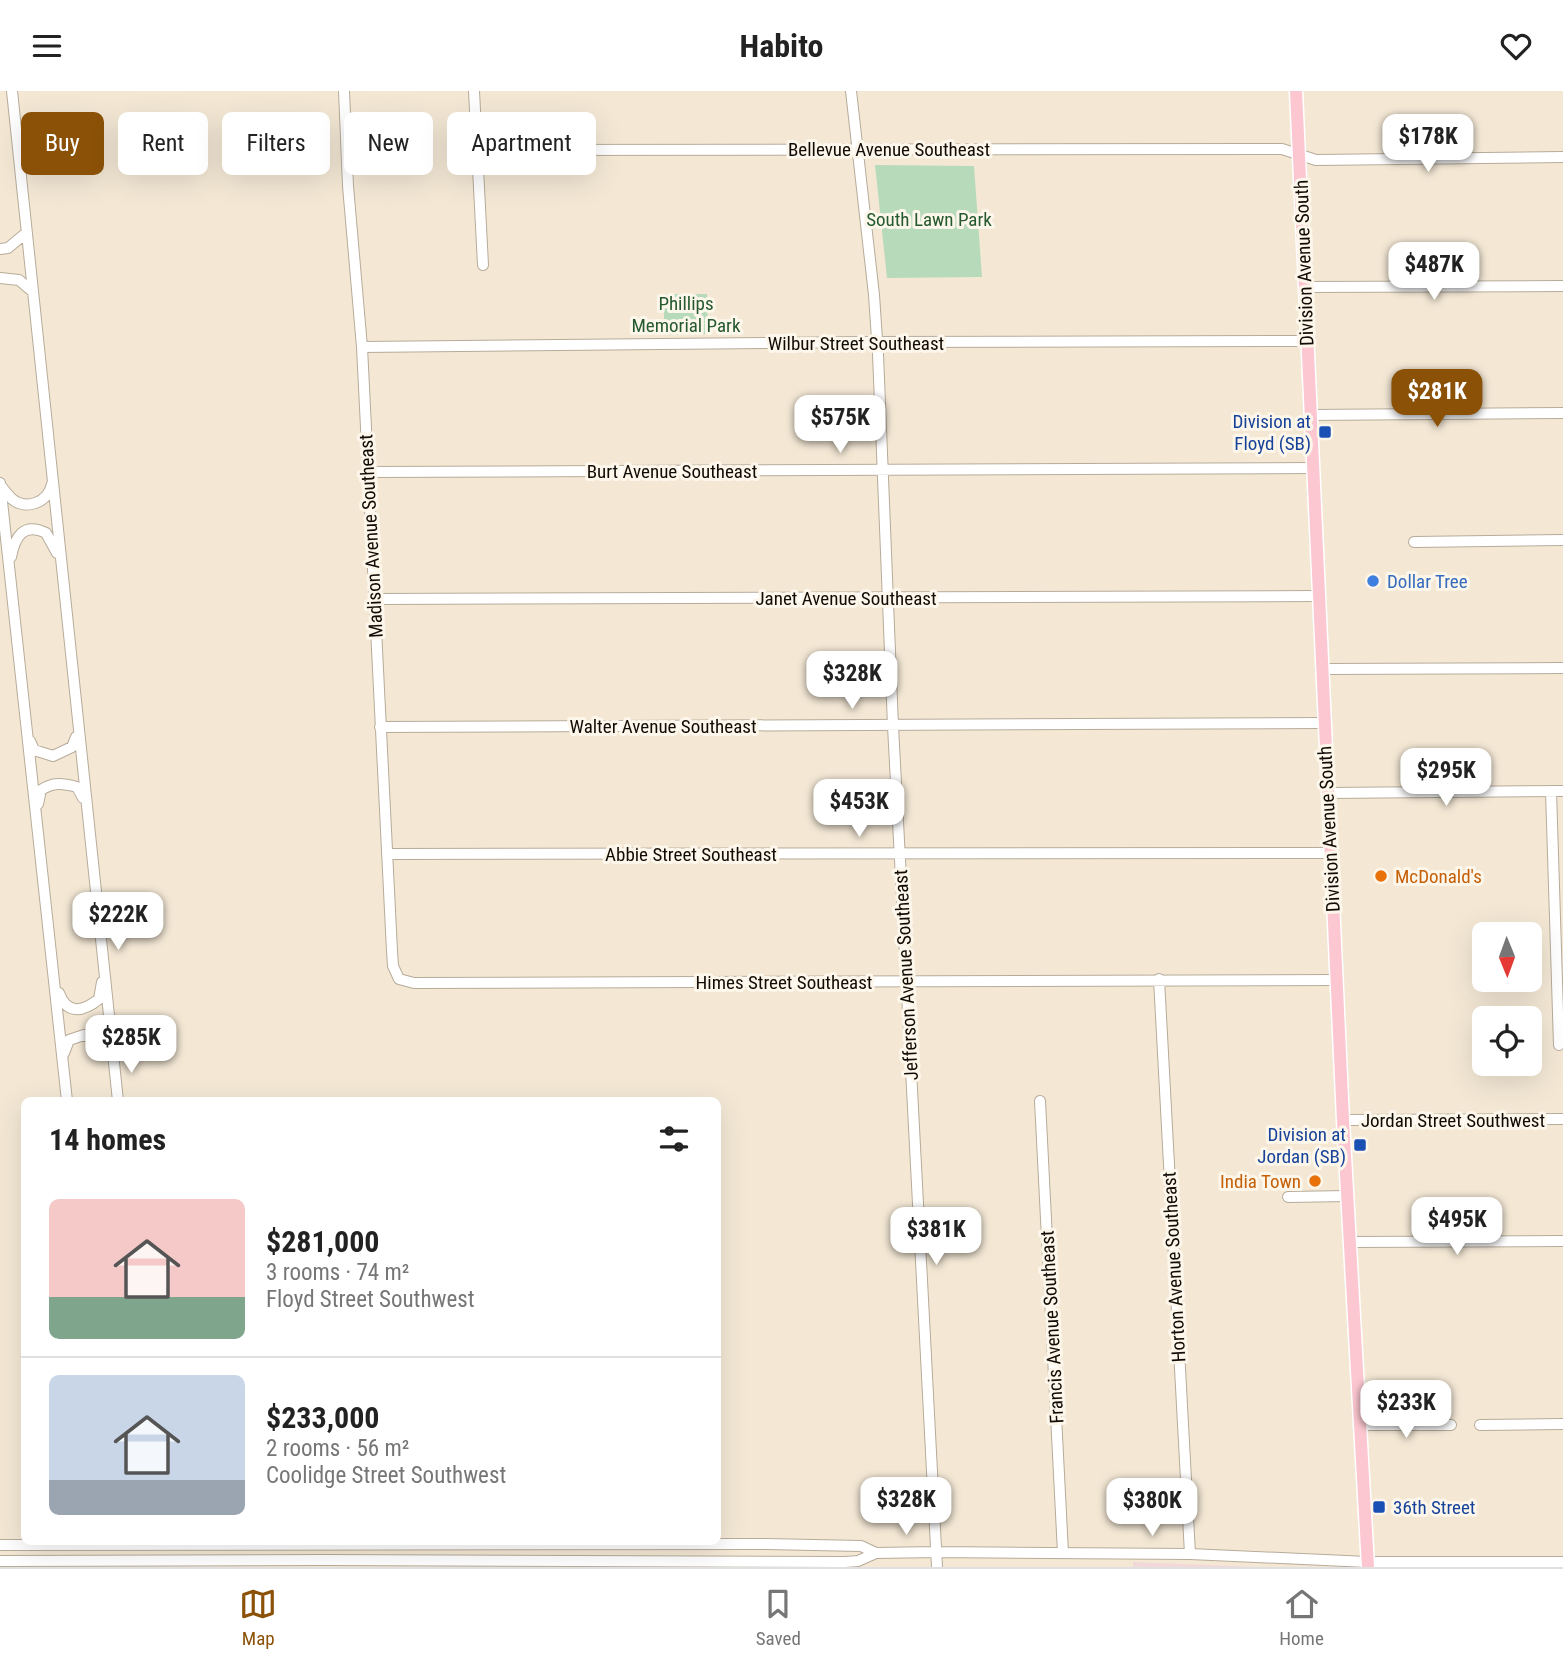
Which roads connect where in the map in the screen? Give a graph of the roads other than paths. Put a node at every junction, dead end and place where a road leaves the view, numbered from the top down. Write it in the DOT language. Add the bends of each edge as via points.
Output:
graph roads {
  1 [pos="12,91"];
  2 [pos="344,91"];
  3 [pos="474,91"];
  4 [pos="850,91"];
  5 [pos="1296,91"];
  6 [pos="475,112"];
  7 [pos="596,150"];
  8 [pos="858,150"];
  9 [pos="1299,154"];
  10 [pos="1563,157"];
  11 [pos="479,175"];
  12 [pos="26,233"];
  13 [pos="0,249"];
  14 [pos="483,265"];
  15 [pos="0,278"];
  16 [pos="1563,286"];
  17 [pos="1305,287"];
  18 [pos="33,292"];
  19 [pos="1307,341"];
  20 [pos="877,342"];
  21 [pos="362,347"];
  22 [pos="1563,413"];
  23 [pos="1310,415"];
  24 [pos="1312,468"];
  25 [pos="883,471"];
  26 [pos="368,472"];
  27 [pos="53,478"];
  28 [pos="0,484"];
  29 [pos="1563,540"];
  30 [pos="1414,542"];
  31 [pos="61,563"];
  32 [pos="9,570"];
  33 [pos="1319,596"];
  34 [pos="374,599"];
  35 [pos="889,599"];
  36 [pos="1563,668"];
  37 [pos="1322,669"];
  38 [pos="1324,723"];
  39 [pos="893,726"];
  40 [pos="380,727"];
  41 [pos="78,732"];
  42 [pos="27,734"];
  43 [pos="1551,791"];
  44 [pos="1563,791"];
  45 [pos="1328,793"];
  46 [pos="86,802"];
  47 [pos="36,816"];
  48 [pos="1331,853"];
  49 [pos="387,854"];
  50 [pos="901,854"];
  51 [pos="104,967"];
  52 [pos="52,972"];
  53 [pos="399,979"];
  54 [pos="1159,979"];
  55 [pos="1336,980"];
  56 [pos="906,982"];
  57 [pos="1559,1045"];
  58 [pos="113,1052"];
  59 [pos="62,1058"];
  60 [pos="67,1097"];
  61 [pos="118,1097"];
  62 [pos="1040,1101"];
  63 [pos="1563,1119"];
  64 [pos="1343,1120"];
  65 [pos="1348,1196"];
  66 [pos="1288,1197"];
  67 [pos="1563,1241"];
  68 [pos="1351,1242"];
  69 [pos="1563,1424"];
  70 [pos="1360,1425"];
  71 [pos="1451,1425"];
  72 [pos="1480,1425"];
  73 [pos="721,1543"];
  74 [pos="21,1544"];
  75 [pos="0,1545"];
  76 [pos="112,1545"];
  77 [pos="163,1545"];
  78 [pos="551,1545"];
  79 [pos="936,1552"];
  80 [pos="876,1553"];
  81 [pos="1063,1553"];
  82 [pos="1190,1554"];
  83 [pos="0,1561"];
  84 [pos="65,1561"];
  85 [pos="209,1561"];
  86 [pos="551,1561"];
  87 [pos="1563,1562"];
  88 [pos="114,1563"];
  89 [pos="165,1564"];
  90 [pos="1368,1564"];
  91 [pos="77,1567"];
  92 [pos="199,1567"];
  93 [pos="937,1567"];
  1 -- 12 [label="street"];
  2 -- 21 [label="street, Madison Avenue Southeast"];
  3 -- 6 [label="street"];
  4 -- 8 [label="street, Jefferson Avenue Southeast"];
  5 -- 9 [label="main road, Division Avenue South"];
  7 -- 8 [label="street, Bellevue Avenue Southeast"];
  8 -- 9 [label="street, Bellevue Avenue Southeast" via="1282,149"];
  8 -- 20 [label="street, Jefferson Avenue Southeast"];
  9 -- 10 [label="street, Bellevue Avenue Southeast" via="1315,160"];
  9 -- 17 [label="main road, Division Avenue South"];
  11 -- 14 [label="street"];
  12 -- 13 [label="street"];
  12 -- 18 [label="street"];
  15 -- 18 [label="street" via="19,280"];
  16 -- 17 [label="street"];
  17 -- 19 [label="main road, Division Avenue South"];
  18 -- 27 [label="street"];
  19 -- 20 [label="street, Wilbur Street Southeast"];
  19 -- 23 [label="main road, Division Avenue South"];
  20 -- 21 [label="street, Wilbur Street Southeast"];
  20 -- 25 [label="street, Jefferson Avenue Southeast"];
  21 -- 26 [label="street, Madison Avenue Southeast"];
  22 -- 23 [label="street"];
  23 -- 24 [label="main road, Division Avenue South"];
  24 -- 25 [label="street, Burt Avenue Southeast"];
  24 -- 33 [label="main road, Division Avenue South"];
  25 -- 26 [label="street, Burt Avenue Southeast"];
  25 -- 35 [label="street, Jefferson Avenue Southeast"];
  26 -- 34 [label="street, Madison Avenue Southeast"];
  27 -- 28 [label="street" via="46,497 33,504 13,500"];
  27 -- 31 [label="street"];
  28 -- 32 [label="street"];
  29 -- 30 [label="street"];
  31 -- 32 [label="street" via="52,540 34,529 14,540"];
  31 -- 41 [label="street"];
  32 -- 42 [label="street"];
  33 -- 35 [label="street, Janet Avenue Southeast"];
  33 -- 37 [label="main road, Division Avenue South"];
  34 -- 35 [label="street, Janet Avenue Southeast"];
  34 -- 40 [label="street, Madison Avenue Southeast"];
  35 -- 39 [label="street, Jefferson Avenue Southeast"];
  36 -- 37 [label="street"];
  37 -- 38 [label="main road, Division Avenue South"];
  38 -- 39 [label="street, Walter Avenue Southeast"];
  38 -- 45 [label="main road, Division Avenue South"];
  39 -- 40 [label="street, Walter Avenue Southeast"];
  39 -- 50 [label="street, Jefferson Avenue Southeast"];
  40 -- 49 [label="street, Madison Avenue Southeast"];
  41 -- 42 [label="street" via="72,747 53,756 34,750"];
  41 -- 46 [label="street"];
  42 -- 47 [label="street"];
  43 -- 44 [label="street"];
  43 -- 45 [label="street"];
  43 -- 57 [label="street"];
  45 -- 48 [label="main road, Division Avenue South"];
  46 -- 47 [label="street" via="77,787 50,784 41,790"];
  46 -- 51 [label="street"];
  47 -- 52 [label="street"];
  48 -- 50 [label="street, Abbie Street Southeast"];
  48 -- 55 [label="main road, Division Avenue South"];
  49 -- 50 [label="street, Abbie Street Southeast"];
  49 -- 53 [label="street, Madison Avenue Southeast" via="393,966"];
  50 -- 56 [label="street, Jefferson Avenue Southeast"];
  51 -- 52 [label="street" via="99,999 85,1008 62,1003"];
  51 -- 58 [label="street"];
  52 -- 59 [label="street"];
  53 -- 56 [label="street, Himes Street Southeast" via="414,983"];
  54 -- 55 [label="street, Himes Street Southeast"];
  54 -- 56 [label="street, Himes Street Southeast"];
  54 -- 82 [label="street, Horton Avenue Southeast"];
  55 -- 64 [label="main road, Division Avenue South"];
  56 -- 79 [label="street, Jefferson Avenue Southeast"];
  58 -- 59 [label="street" via="105,1040 84,1035 69,1040"];
  58 -- 61 [label="street"];
  59 -- 60 [label="street"];
  62 -- 81 [label="street, Francis Avenue Southeast"];
  63 -- 64 [label="street, Jordan Street Southwest"];
  64 -- 65 [label="main road, Division Avenue South"];
  65 -- 66 [label="street"];
  65 -- 68 [label="main road, Division Avenue South"];
  67 -- 68 [label="street"];
  68 -- 70 [label="main road, Division Avenue South"];
  69 -- 72 [label="street"];
  70 -- 71 [label="street"];
  70 -- 90 [label="main road, Division Avenue South"];
  73 -- 80 [label="street" via="833,1544 861,1546"];
  74 -- 75 [label="street"];
  76 -- 88 [label="street"];
  77 -- 89 [label="street"];
  78 -- 86 [label="street"];
  79 -- 80 [label="street"];
  79 -- 81 [label="street"];
  79 -- 93 [label="street, Jefferson Avenue Southeast"];
  80 -- 86 [label="street" via="845,1562"];
  81 -- 82 [label="street"];
  82 -- 90 [label="street"];
  83 -- 84 [label="street"];
  84 -- 88 [label="street"];
  84 -- 91 [label="street"];
  85 -- 86 [label="street"];
  85 -- 89 [label="street"];
  85 -- 92 [label="street"];
  87 -- 90 [label="street"];
  88 -- 89 [label="street"];
}
